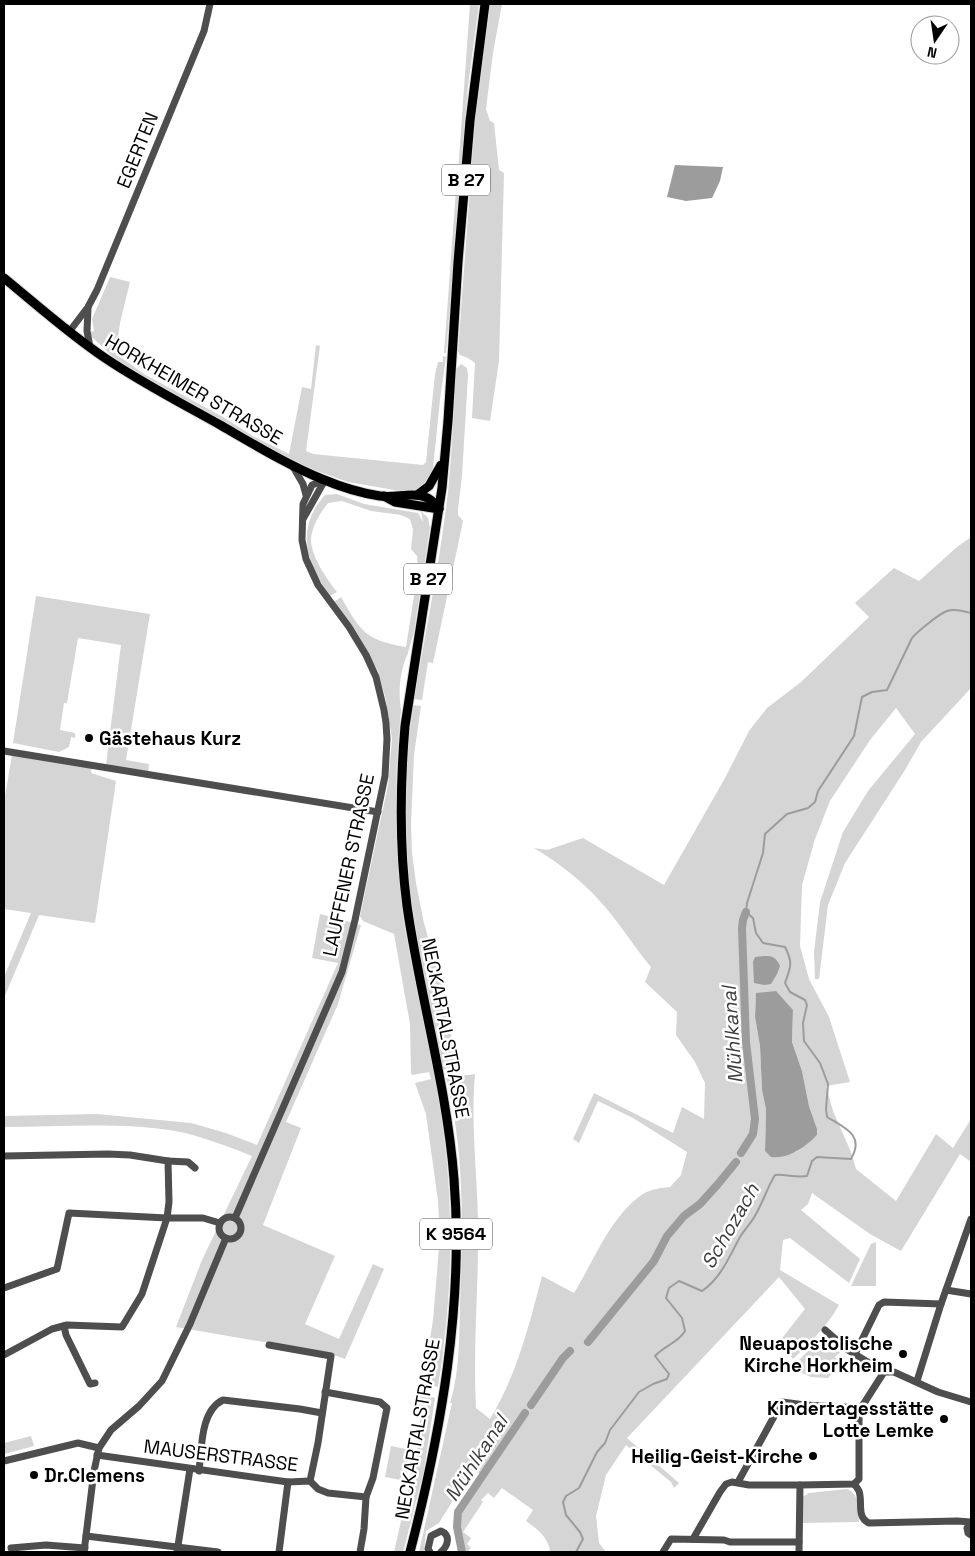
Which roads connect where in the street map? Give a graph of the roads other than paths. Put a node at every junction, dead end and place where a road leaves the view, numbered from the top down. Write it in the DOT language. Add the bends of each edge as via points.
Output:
graph roads {
  1 [pos="210,4"];
  2 [pos="485,4"];
  3 [pos="4,278"];
  4 [pos="88,307"];
  5 [pos="69,332"];
  6 [pos="90,347"];
  7 [pos="444,459"];
  8 [pos="292,465"];
  9 [pos="325,480"];
  10 [pos="306,495"];
  11 [pos="416,495"];
  12 [pos="384,496"];
  13 [pos="439,509"];
  14 [pos="303,519"];
  15 [pos="4,751"];
  16 [pos="402,761"];
  17 [pos="378,812"];
  18 [pos="4,1156"];
  19 [pos="168,1160"];
  20 [pos="195,1168"];
  21 [pos="167,1218"];
  22 [pos="235,1218"];
  23 [pos="971,1220"];
  24 [pos="220,1223"];
  25 [pos="226,1238"];
  26 [pos="4,1288"];
  27 [pos="946,1290"];
  28 [pos="971,1294"];
  29 [pos="941,1304"];
  30 [pos="64,1326"];
  31 [pos="825,1330"];
  32 [pos="270,1345"];
  33 [pos="855,1354"];
  34 [pos="4,1355"];
  35 [pos="884,1372"];
  36 [pos="917,1381"];
  37 [pos="95,1383"];
  38 [pos="325,1392"];
  39 [pos="971,1402"];
  40 [pos="861,1408"];
  41 [pos="322,1413"];
  42 [pos="98,1452"];
  43 [pos="4,1461"];
  44 [pos="190,1469"];
  45 [pos="200,1470"];
  46 [pos="310,1481"];
  47 [pos="288,1482"];
  48 [pos="738,1482"];
  49 [pos="854,1484"];
  50 [pos="800,1485"];
  51 [pos="366,1497"];
  52 [pos="971,1523"];
  53 [pos="971,1535"];
  54 [pos="86,1536"];
  55 [pos="693,1539"];
  56 [pos="799,1542"];
  57 [pos="11,1548"];
  58 [pos="84,1550"];
  59 [pos="178,1550"];
  60 [pos="218,1552"];
  61 [pos="279,1552"];
  62 [pos="360,1552"];
  63 [pos="410,1552"];
  64 [pos="430,1552"];
  65 [pos="441,1552"];
  66 [pos="663,1552"];
  67 [pos="799,1552"];
  1 -- 4 [label="street, EGERTEN" via="204,31"];
  2 -- 7 [label="main road, B 27" via="470,121"];
  3 -- 5 [label="main road, HORKHEIMER STRASSE"];
  4 -- 5 [label="street, EGERTEN"];
  4 -- 6 [label="street, EGERTEN"];
  5 -- 6 [label="main road, HORKHEIMER STRASSE"];
  6 -- 8 [label="main road, HORKHEIMER STRASSE"];
  7 -- 11 [label="main road" via="429,486"];
  7 -- 13 [label="main road, B 27"];
  8 -- 9 [label="main road, HORKHEIMER STRASSE"];
  8 -- 10 [label="street"];
  9 -- 10 [label="street" via="312,485"];
  9 -- 12 [label="main road, HORKHEIMER STRASSE"];
  9 -- 14 [label="street"];
  10 -- 14 [label="street, LAUFFENER STRASSE"];
  11 -- 12 [label="main road, HORKHEIMER STRASSE"];
  11 -- 13 [label="main road" via="431,499"];
  12 -- 13 [label="main road, HORKHEIMER STRASSE" via="395,502"];
  13 -- 16 [label="main road, NECKARTALSTRASSE / B 27" via="416,648"];
  14 -- 17 [label="street, LAUFFENER STRASSE" via="304,550 312,576 366,655 376,677 387,739 385,776"];
  15 -- 17 [label="street"];
  16 -- 63 [label="main road, NECKARTALSTRASSE / K 9564" via="400,804 404,878 447,1119 456,1234 454,1303 443,1391"];
  17 -- 22 [label="street, LAUFFENER STRASSE" via="342,972"];
  18 -- 19 [label="street" via="108,1154"];
  19 -- 20 [label="street" via="188,1162"];
  19 -- 21 [label="street"];
  21 -- 24 [label="street" via="203,1218"];
  21 -- 26 [label="street" via="69,1213 57,1269"];
  21 -- 30 [label="street" via="142,1294 122,1328"];
  22 -- 24 [label="street" via="227,1217"];
  22 -- 25 [label="street, LAUFFENER STRASSE" via="240,1224 240,1232 234,1238"];
  23 -- 27 [label="street"];
  24 -- 25 [label="street" via="220,1232"];
  25 -- 42 [label="street, LAUFFENER STRASSE" via="162,1381 111,1430"];
  27 -- 28 [label="street"];
  27 -- 29 [label="street"];
  29 -- 33 [label="street" via="884,1302 879,1305"];
  29 -- 36 [label="street"];
  30 -- 34 [label="street" via="52,1329"];
  30 -- 37 [label="street" via="90,1384"];
  31 -- 33 [label="street"];
  32 -- 38 [label="street" via="331,1356"];
  33 -- 35 [label="street"];
  35 -- 36 [label="street" via="894,1372"];
  35 -- 40 [label="street"];
  36 -- 39 [label="street" via="938,1392"];
  38 -- 41 [label="street"];
  38 -- 51 [label="street" via="380,1402 387,1408"];
  40 -- 48 [label="street" via="782,1402"];
  40 -- 49 [label="street" via="859,1479"];
  41 -- 45 [label="street" via="223,1400 215,1404 208,1414"];
  41 -- 46 [label="street"];
  42 -- 43 [label="street" via="78,1443"];
  42 -- 44 [label="street, MAUSERSTRASSE"];
  42 -- 54 [label="street"];
  44 -- 45 [label="street, MAUSERSTRASSE"];
  44 -- 59 [label="street"];
  45 -- 47 [label="street, MAUSERSTRASSE"];
  46 -- 47 [label="street, MAUSERSTRASSE"];
  46 -- 51 [label="street, MAUSERSTRASSE" via="328,1493"];
  47 -- 61 [label="street"];
  48 -- 50 [label="street"];
  48 -- 55 [label="street" via="726,1484"];
  49 -- 50 [label="street"];
  49 -- 52 [label="street" via="859,1492 861,1512 869,1523"];
  50 -- 56 [label="street"];
  51 -- 62 [label="street"];
  52 -- 53 [label="street" via="967,1528"];
  54 -- 58 [label="street"];
  54 -- 59 [label="street"];
  55 -- 56 [label="street"];
  55 -- 66 [label="street" via="671,1539"];
  56 -- 67 [label="street"];
  57 -- 58 [label="street" via="46,1544"];
  59 -- 60 [label="street"];
  64 -- 65 [label="street" via="431,1536 441,1531 448,1537"];
}
